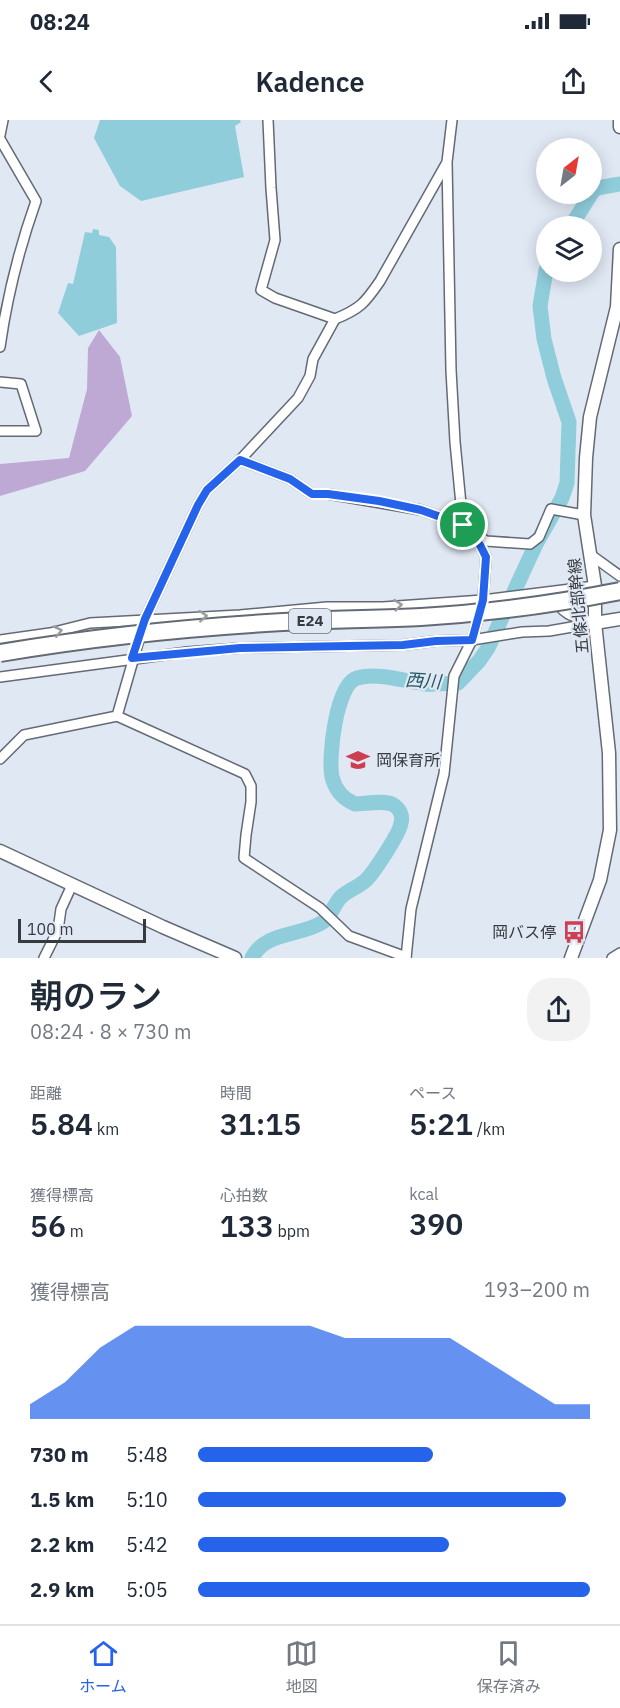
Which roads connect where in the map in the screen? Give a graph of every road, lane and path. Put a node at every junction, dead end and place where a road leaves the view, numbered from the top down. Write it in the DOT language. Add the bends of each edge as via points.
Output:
graph roads {
  1 [pos="3,120"];
  2 [pos="268,120"];
  3 [pos="452,120"];
  4 [pos="620,120"];
  5 [pos="620,127"];
  6 [pos="0,137"];
  7 [pos="447,162"];
  8 [pos="620,249"];
  9 [pos="0,285"];
  10 [pos="11,287"];
  11 [pos="2,312"];
  12 [pos="334,319"];
  13 [pos="0,347"];
  14 [pos="0,382"];
  15 [pos="0,431"];
  16 [pos="240,460"];
  17 [pos="584,515"];
  18 [pos="463,525"];
  19 [pos="591,555"];
  20 [pos="620,576"];
  21 [pos="595,586"];
  22 [pos="552,590"];
  23 [pos="620,591"];
  24 [pos="483,600"];
  25 [pos="145,619"];
  26 [pos="620,619"];
  27 [pos="595,623"];
  28 [pos="0,640"];
  29 [pos="472,640"];
  30 [pos="0,653"];
  31 [pos="132,658"];
  32 [pos="0,677"];
  33 [pos="117,716"];
  34 [pos="0,759"];
  35 [pos="0,851"];
  36 [pos="72,885"];
  37 [pos="620,953"];
  38 [pos="44,958"];
  39 [pos="235,958"];
  40 [pos="406,958"];
  41 [pos="571,958"];
  42 [pos="612,958"];
  1 -- 6 [label="street"];
  2 -- 12 [label="street" via="275,240 261,290"];
  3 -- 7 [label="street"];
  4 -- 5 [label="street"];
  6 -- 10 [label="street" via="36,201"];
  7 -- 12 [label="street" via="367,300 354,311"];
  7 -- 18 [label="street" via="451,370"];
  8 -- 17 [label="street, 五條北部幹線" via="617,307 590,417"];
  9 -- 10 [label="street"];
  10 -- 11 [label="street"];
  11 -- 13 [label="street"];
  12 -- 16 [label="street" via="298,398"];
  14 -- 15 [label="street" via="21,384 36,431"];
  16 -- 18 [label="street" via="290,479 312,494 379,501"];
  16 -- 25 [label="street" via="207,490 198,505"];
  17 -- 18 [label="street" via="551,509 539,537 530,544 486,541"];
  17 -- 19 [label="street, 五條北部幹線"];
  18 -- 24 [label="street" via="486,557"];
  19 -- 20 [label="street"];
  19 -- 21 [label="street, 五條北部幹線"];
  21 -- 22 [label="street"];
  21 -- 27 [label="street, 五條北部幹線"];
  22 -- 24 [label="street"];
  22 -- 27 [label="street" via="560,609"];
  23 -- 30 [label="highway, E24, bridge" via="495,611 189,629"];
  25 -- 24 [label="street, one-way"];
  24 -- 29 [label="street"];
  28 -- 25 [label="street, one-way" via="90,623"];
  25 -- 31 [label="street"];
  26 -- 27 [label="street"];
  27 -- 29 [label="street"];
  27 -- 41 [label="street, 五條北部幹線" via="609,753 610,830 600,880"];
  29 -- 31 [label="street" via="240,648"];
  29 -- 40 [label="street" via="454,676 444,774 411,909"];
  31 -- 32 [label="street"];
  31 -- 33 [label="street"];
  33 -- 34 [label="street" via="24,735"];
  33 -- 40 [label="street" via="245,774 251,786 251,802 244,858 320,908 349,936"];
  35 -- 36 [label="street"];
  36 -- 38 [label="street" via="61,909 58,930"];
  36 -- 39 [label="street"];
  37 -- 42 [label="street"];
}
